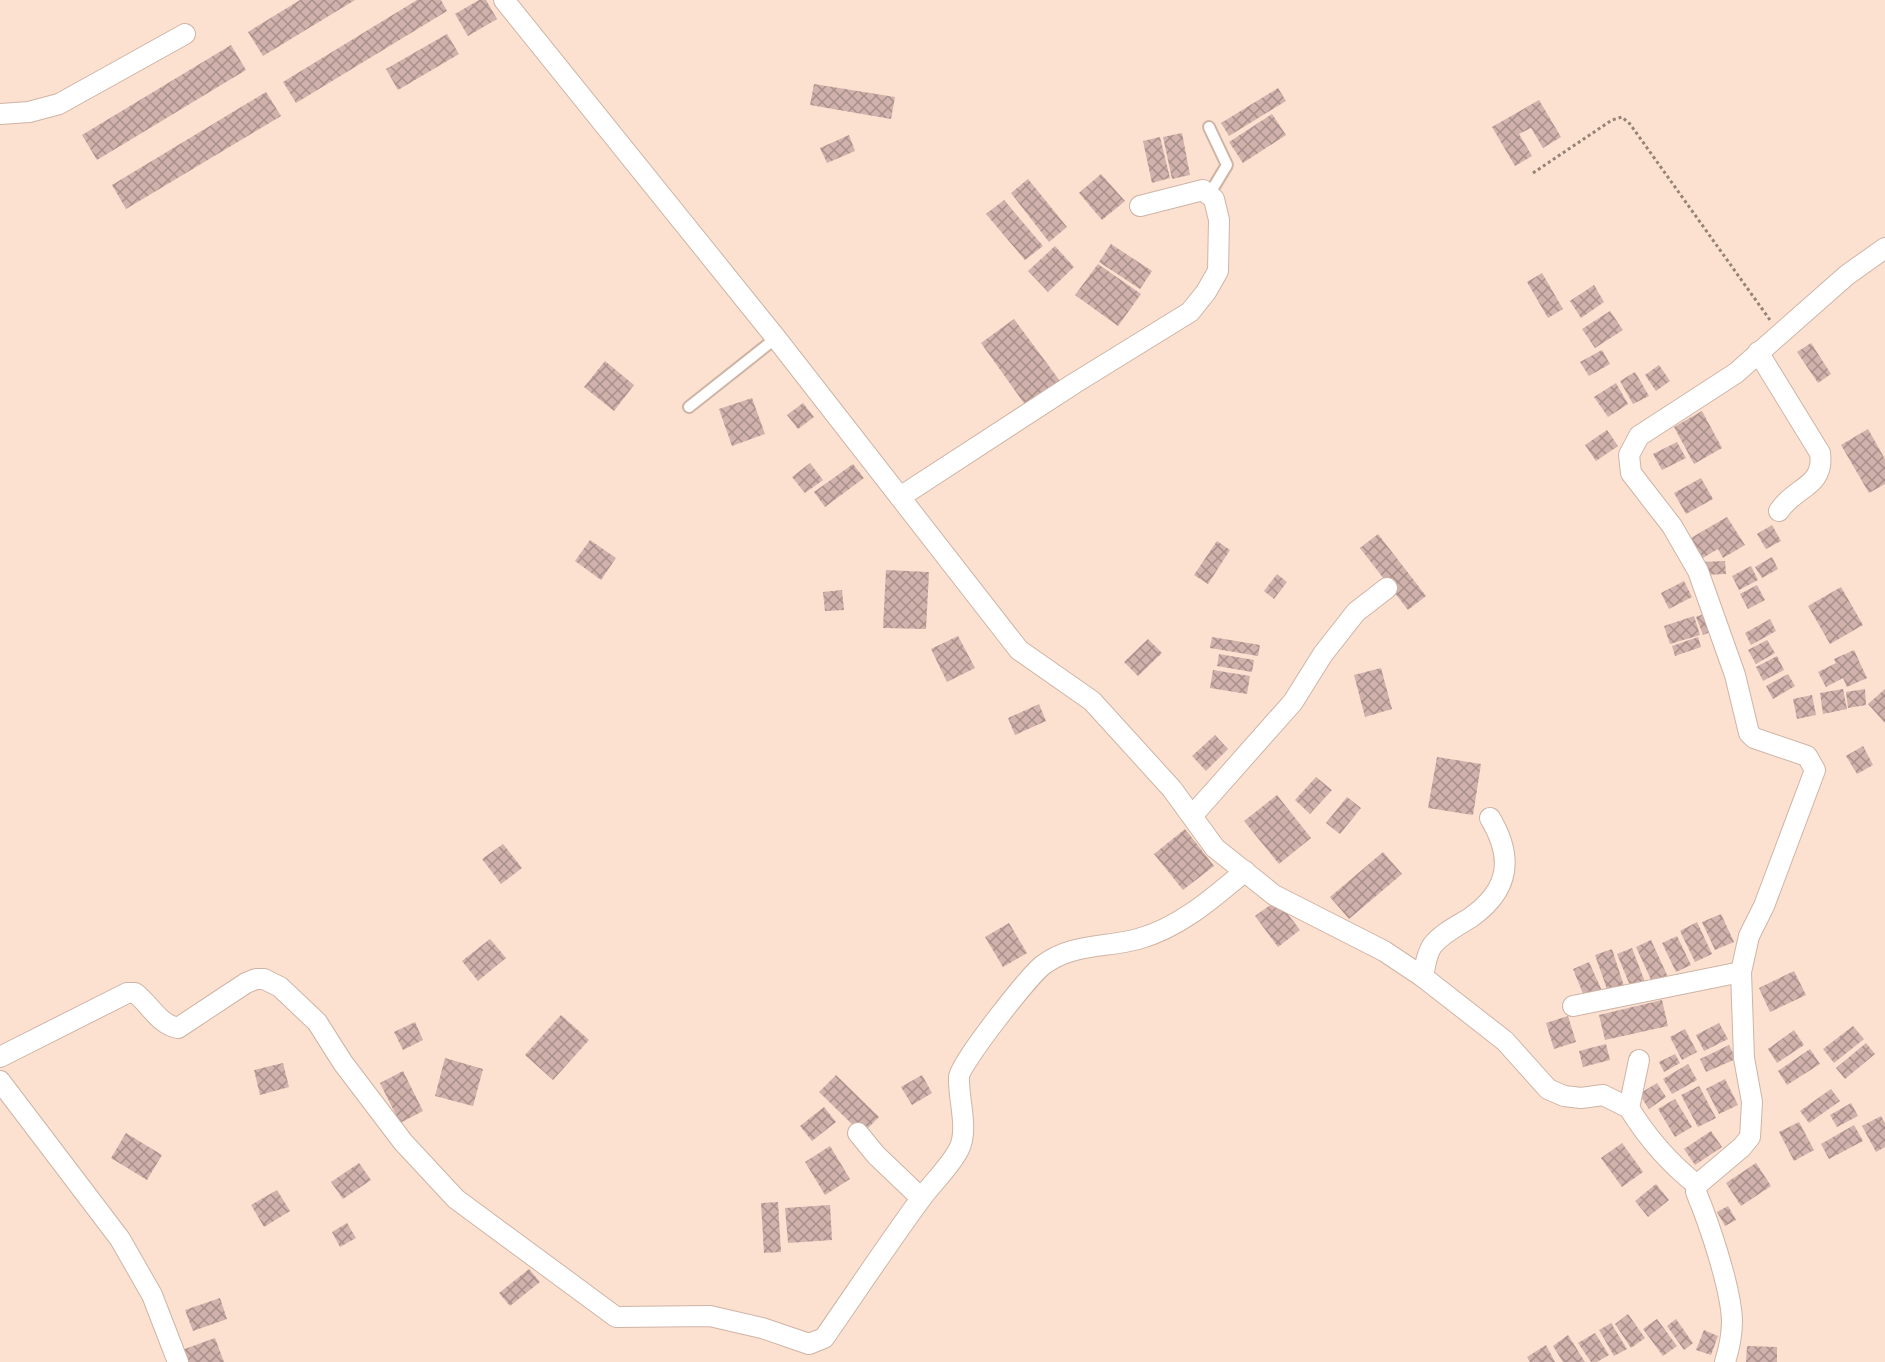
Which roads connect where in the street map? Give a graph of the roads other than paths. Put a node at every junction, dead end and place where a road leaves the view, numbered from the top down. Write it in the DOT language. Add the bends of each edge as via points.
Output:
graph roads {
  1 [pos="504,0"];
  2 [pos="185,34"];
  3 [pos="0,114"];
  4 [pos="1209,128"];
  5 [pos="1210,194"];
  6 [pos="1140,206"];
  7 [pos="1885,248"];
  8 [pos="776,338"];
  9 [pos="1758,352"];
  10 [pos="689,407"];
  11 [pos="900,497"];
  12 [pos="1779,511"];
  13 [pos="1387,588"];
  14 [pos="1192,816"];
  15 [pos="1490,818"];
  16 [pos="1245,872"];
  17 [pos="1741,972"];
  18 [pos="1423,977"];
  19 [pos="1573,1006"];
  20 [pos="0,1057"];
  21 [pos="1639,1059"];
  22 [pos="0,1081"];
  23 [pos="1629,1108"];
  24 [pos="858,1133"];
  25 [pos="1697,1185"];
  26 [pos="921,1198"];
  27 [pos="178,1362"];
  28 [pos="1725,1362"];
  1 -- 8 [label="street"];
  2 -- 3 [label="street" via="58,104"];
  4 -- 5 [label="lane" via="1227,165"];
  5 -- 6 [label="street" via="1203,190"];
  5 -- 11 [label="street" via="1219,219 1218,271 1190,312"];
  7 -- 9 [label="street" via="1847,274"];
  8 -- 10 [label="lane"];
  8 -- 11 [label="street"];
  9 -- 12 [label="street" via="1820,453 1822,466 1814,481 1785,501"];
  9 -- 17 [label="street" via="1736,373 1639,436 1629,455 1631,473 1672,526 1698,571 1735,675 1749,733 1808,756 1815,770 1749,936"];
  11 -- 14 [label="street" via="1019,650 1092,701"];
  13 -- 14 [label="street" via="1356,612 1293,702"];
  14 -- 16 [label="street" via="1215,848"];
  15 -- 18 [label="street" via="1505,851 1505,875 1483,908 1433,945"];
  16 -- 18 [label="street" via="1274,895 1384,951"];
  16 -- 26 [label="street" via="1176,923 1139,939 1070,951 1044,965 1025,983 961,1069 959,1149"];
  17 -- 19 [label="street"];
  17 -- 25 [label="street" via="1744,1058 1752,1102 1750,1137"];
  18 -- 23 [label="street" via="1504,1041 1548,1089 1581,1098 1603,1095"];
  20 -- 26 [label="street" via="127,993 135,993 170,1027 178,1028 246,983 256,979 271,981 316,1022 403,1142 456,1199 616,1317 710,1316 815,1343 824,1338"];
  21 -- 23 [label="street"];
  22 -- 27 [label="street" via="120,1239 152,1295"];
  23 -- 25 [label="street" via="1672,1166"];
  24 -- 26 [label="street"];
  25 -- 28 [label="street" via="1730,1310 1730,1343"];
}
